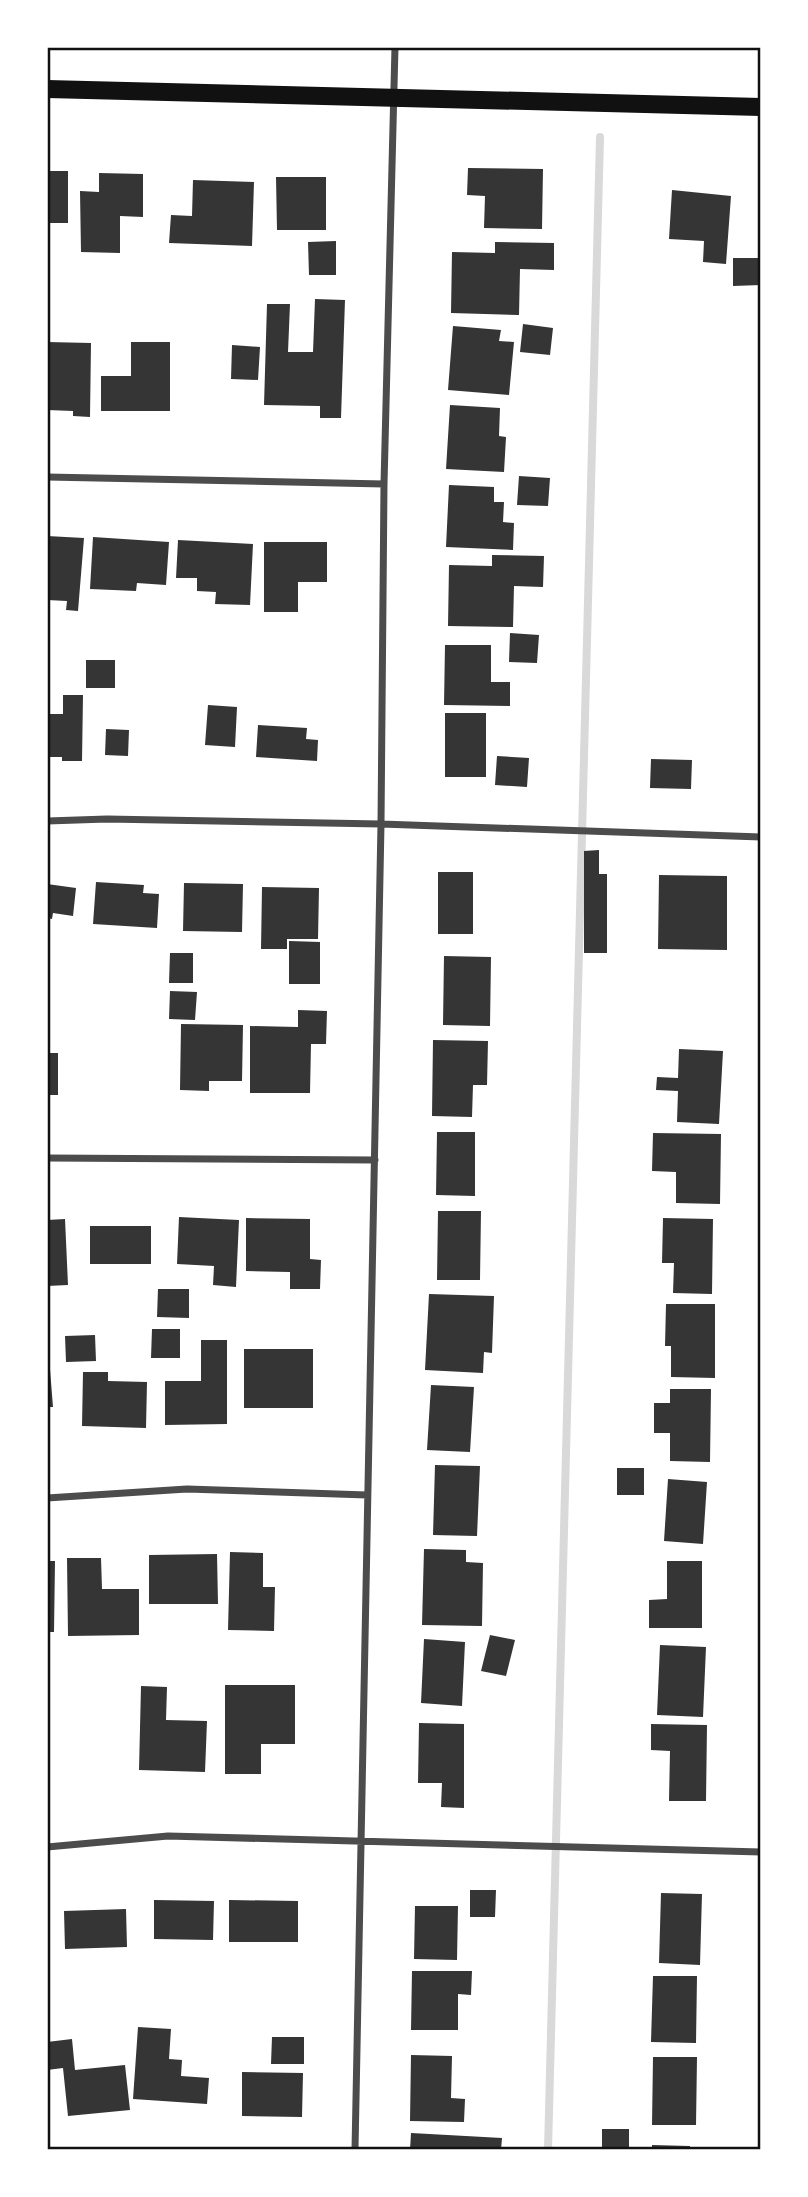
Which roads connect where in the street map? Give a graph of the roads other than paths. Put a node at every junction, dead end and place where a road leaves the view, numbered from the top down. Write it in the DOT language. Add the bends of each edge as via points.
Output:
graph roads {
  1 [pos="395,47"];
  2 [pos="47,89"];
  3 [pos="394,98"];
  4 [pos="761,107"];
  5 [pos="47,477"];
  6 [pos="384,484"];
  7 [pos="47,821"];
  8 [pos="381,824"];
  9 [pos="761,837"];
  10 [pos="47,1158"];
  11 [pos="375,1160"];
  12 [pos="367,1495"];
  13 [pos="47,1498"];
  14 [pos="361,1840"];
  15 [pos="47,1847"];
  16 [pos="761,1852"];
  17 [pos="355,2150"];
  1 -- 3 [label="street"];
  2 -- 3 [label="main road"];
  3 -- 4 [label="main road"];
  3 -- 6 [label="street"];
  5 -- 6 [label="street"];
  6 -- 8 [label="street"];
  7 -- 8 [label="street" via="107,818"];
  8 -- 9 [label="street"];
  8 -- 11 [label="street"];
  10 -- 11 [label="street"];
  11 -- 12 [label="street"];
  12 -- 13 [label="street" via="187,1489"];
  12 -- 14 [label="street"];
  14 -- 15 [label="street" via="168,1836"];
  14 -- 16 [label="street"];
  14 -- 17 [label="street"];
}
